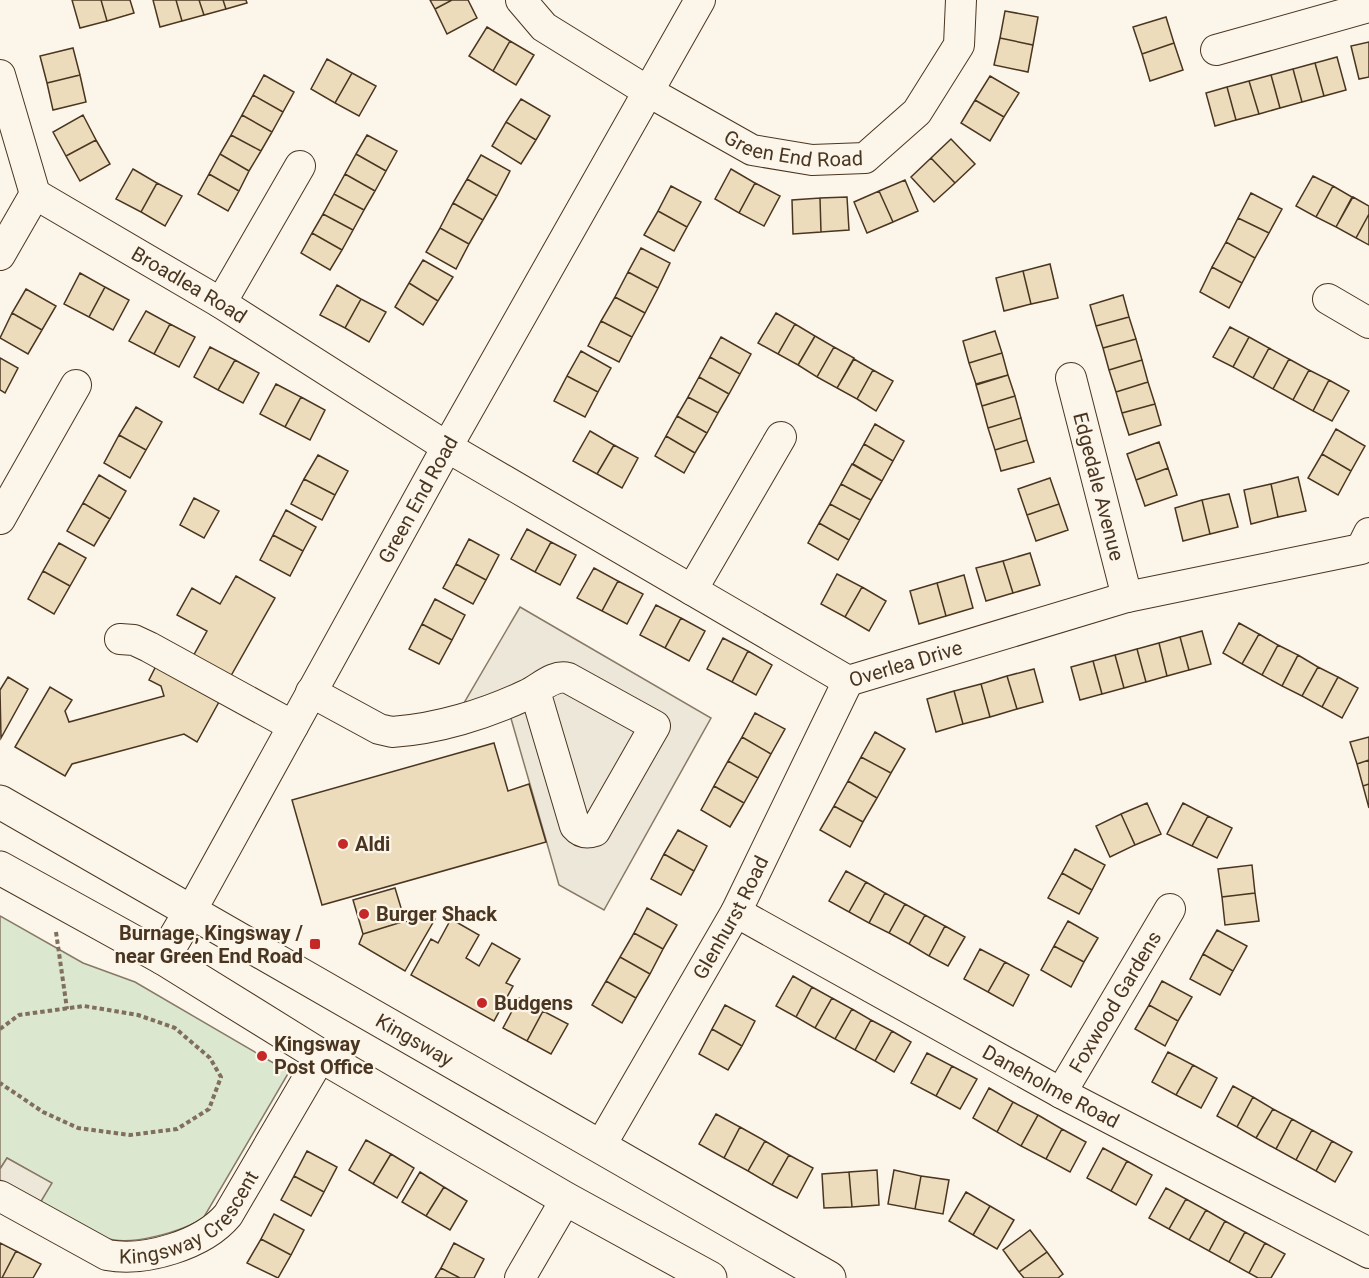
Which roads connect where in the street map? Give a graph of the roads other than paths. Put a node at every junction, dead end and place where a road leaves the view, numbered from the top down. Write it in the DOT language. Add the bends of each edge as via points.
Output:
graph roads {
  1 [pos="521,0"];
  2 [pos="700,0"];
  3 [pos="962,0"];
  4 [pos="1369,7"];
  5 [pos="1216,50"];
  6 [pos="0,75"];
  7 [pos="649,92"];
  8 [pos="300,166"];
  9 [pos="35,194"];
  10 [pos="0,255"];
  11 [pos="1328,299"];
  12 [pos="221,303"];
  13 [pos="1369,323"];
  14 [pos="1071,378"];
  15 [pos="76,385"];
  16 [pos="781,437"];
  17 [pos="447,447"];
  18 [pos="0,519"];
  19 [pos="1366,546"];
  20 [pos="692,590"];
  21 [pos="1126,597"];
  22 [pos="120,639"];
  23 [pos="848,681"];
  24 [pos="535,691"];
  25 [pos="311,692"];
  26 [pos="293,726"];
  27 [pos="0,802"];
  28 [pos="0,868"];
  29 [pos="1170,909"];
  30 [pos="191,911"];
  31 [pos="736,912"];
  32 [pos="163,958"];
  33 [pos="321,1056"];
  34 [pos="1061,1093"];
  35 [pos="601,1145"];
  36 [pos="0,1196"];
  37 [pos="566,1199"];
  38 [pos="1369,1253"];
  39 [pos="520,1278"];
  40 [pos="710,1278"];
  41 [pos="829,1278"];
  1 -- 7 [label="street, Green End Road" via="544,27"];
  2 -- 7 [label="street, Green End Road"];
  3 -- 7 [label="street, Green End Road" via="959,45 917,112 865,158 812,160 752,150"];
  4 -- 5 [label="street"];
  6 -- 9 [label="street"];
  7 -- 17 [label="street, Green End Road"];
  8 -- 12 [label="street"];
  9 -- 10 [label="street"];
  9 -- 12 [label="street, Broadlea Road"];
  11 -- 13 [label="street"];
  12 -- 17 [label="street, Broadlea Road"];
  14 -- 21 [label="street, Edgedale Avenue"];
  15 -- 18 [label="street"];
  16 -- 20 [label="street"];
  17 -- 20 [label="street, Overlea Drive"];
  17 -- 25 [label="street, Green End Road"];
  19 -- 21 [label="street, Overlea Drive"];
  20 -- 23 [label="street, Overlea Drive"];
  21 -- 23 [label="street, Overlea Drive"];
  22 -- 26 [label="street" via="149,647"];
  23 -- 31 [label="street, Glenhurst Road"];
  24 -- 24 [label="street" via="562,676 655,726 595,831 587,834 575,826"];
  24 -- 25 [label="street" via="494,710 392,732"];
  25 -- 26 [label="street, Green End Road"];
  26 -- 30 [label="street, Green End Road"];
  27 -- 30 [label="highway, Kingsway"];
  28 -- 32 [label="highway"];
  29 -- 34 [label="street, Foxwood Gardens"];
  30 -- 32 [label="highway"];
  30 -- 35 [label="highway, Kingsway"];
  31 -- 34 [label="street, Daneholme Road"];
  31 -- 35 [label="street, Glenhurst Road"];
  32 -- 33 [label="highway"];
  33 -- 36 [label="street, Kingsway Crescent" via="228,1215 218,1228 203,1237 140,1257 107,1255"];
  33 -- 37 [label="highway"];
  34 -- 38 [label="street, Daneholme Road"];
  35 -- 41 [label="highway, Kingsway"];
  37 -- 39 [label="street"];
  37 -- 40 [label="highway"];
}
